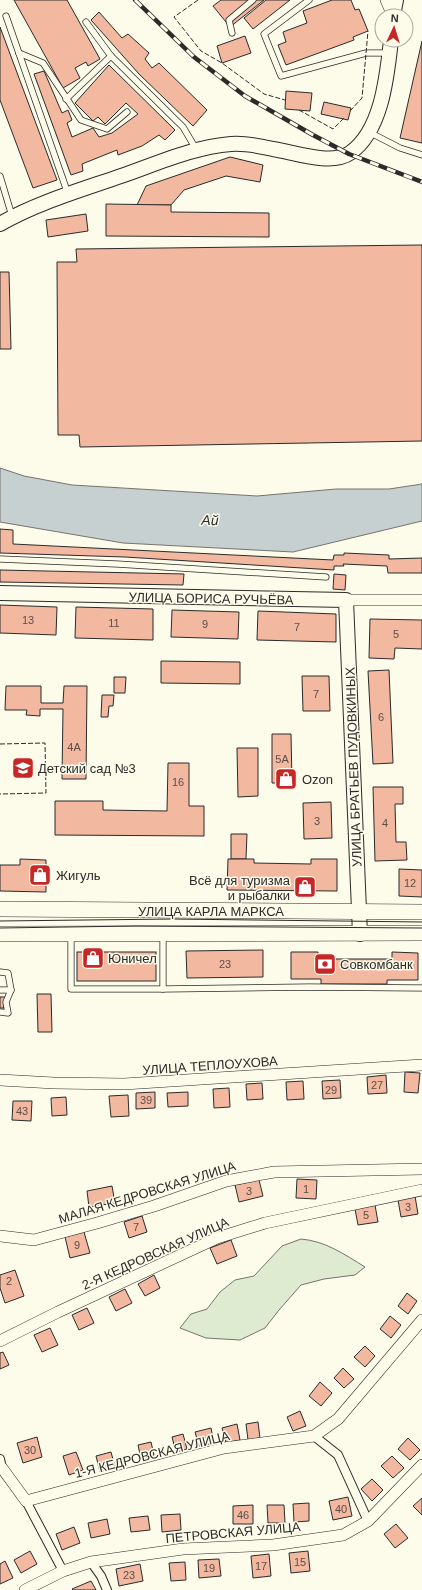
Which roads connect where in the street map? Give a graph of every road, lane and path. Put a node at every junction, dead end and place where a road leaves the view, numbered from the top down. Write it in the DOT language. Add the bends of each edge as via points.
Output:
graph roads {
  1 [pos="252,0"];
  2 [pos="309,0"];
  3 [pos="6,16"];
  4 [pos="86,22"];
  5 [pos="232,33"];
  6 [pos="386,48"];
  7 [pos="390,48"];
  8 [pos="19,53"];
  9 [pos="111,56"];
  10 [pos="66,99"];
  11 [pos="127,112"];
  12 [pos="369,132"];
  13 [pos="196,150"];
  14 [pos="422,155"];
  15 [pos="0,176"];
  16 [pos="68,194"];
  17 [pos="12,217"];
  18 [pos="0,224"];
  19 [pos="0,559"];
  20 [pos="326,577"];
  21 [pos="0,594"];
  22 [pos="346,600"];
  23 [pos="422,600"];
  24 [pos="0,909"];
  25 [pos="358,912"];
  26 [pos="422,912"];
  27 [pos="422,933"];
  28 [pos="0,934"];
  29 [pos="71,934"];
  30 [pos="163,934"];
  31 [pos="360,934"];
  32 [pos="0,972"];
  33 [pos="422,988"];
  34 [pos="163,989"];
  35 [pos="0,990"];
  36 [pos="12,990"];
  37 [pos="0,1012"];
  38 [pos="422,1065"];
  39 [pos="0,1080"];
  40 [pos="422,1169"];
  41 [pos="422,1190"];
  42 [pos="0,1236"];
  43 [pos="422,1320"];
  44 [pos="0,1341"];
  45 [pos="314,1436"];
  46 [pos="1,1465"];
  47 [pos="422,1465"];
  48 [pos="26,1501"];
  49 [pos="368,1521"];
  50 [pos="91,1562"];
  51 [pos="64,1571"];
  52 [pos="25,1590"];
  53 [pos="107,1590"];
  1 -- 5 [label="lane" via="229,20"];
  2 -- 6 [label="lane" via="264,34 281,76"];
  3 -- 8 [label="lane"];
  4 -- 9 [label="lane"];
  7 -- 12 [label="street" via="378,116"];
  8 -- 10 [label="lane" via="43,63"];
  8 -- 16 [label="lane"];
  9 -- 10 [label="lane"];
  9 -- 13 [label="lane" via="183,127"];
  10 -- 11 [label="lane" via="81,120 107,129"];
  12 -- 13 [label="street" via="349,154 333,158 231,144"];
  12 -- 14 [label="lane" via="400,148"];
  13 -- 16 [label="street"];
  15 -- 17 [label="lane"];
  16 -- 17 [label="street"];
  17 -- 18 [label="street"];
  19 -- 20 [label="lane"];
  21 -- 22 [label="street, УЛИЦА БОРИСА РУЧЬЁВА"];
  22 -- 23 [label="street, УЛИЦА БОРИСА РУЧЬЁВА"];
  22 -- 25 [label="street, УЛИЦА БРАТЬЕВ ПУДОВКИНЫХ"];
  24 -- 25 [label="main road, УЛИЦА КАРЛА МАРКСА"];
  25 -- 26 [label="main road, УЛИЦА КАРЛА МАРКСА"];
  25 -- 31 [label="street, УЛИЦА БРАТЬЕВ ПУДОВКИНЫХ"];
  27 -- 31 [label="main road, УЛИЦА КАРЛА МАРКСА"];
  28 -- 29 [label="main road, УЛИЦА КАРЛА МАРКСА"];
  29 -- 30 [label="main road, УЛИЦА КАРЛА МАРКСА"];
  29 -- 34 [label="lane" via="71,989"];
  30 -- 31 [label="main road, УЛИЦА КАРЛА МАРКСА"];
  30 -- 34 [label="lane"];
  32 -- 36 [label="lane" via="8,972"];
  33 -- 34 [label="lane"];
  35 -- 36 [label="lane"];
  36 -- 37 [label="lane" via="6,1002 8,1013"];
  38 -- 39 [label="street, УЛИЦА ТЕПЛОУХОВА" via="124,1084"];
  40 -- 42 [label="street, МАЛАЯ КЕДРОВСКАЯ УЛИЦА" via="274,1172 226,1181 154,1206 34,1240"];
  41 -- 44 [label="street, 2-Я КЕДРОВСКАЯ УЛИЦА" via="265,1222 217,1238"];
  43 -- 45 [label="street, 1-Я КЕДРОВСКАЯ УЛИЦА" via="338,1420"];
  45 -- 48 [label="street, 1-Я КЕДРОВСКАЯ УЛИЦА" via="224,1448"];
  45 -- 49 [label="street" via="338,1456"];
  46 -- 48 [label="street"];
  47 -- 49 [label="street, ПЕТРОВСКАЯ УЛИЦА"];
  48 -- 51 [label="street"];
  49 -- 50 [label="street, ПЕТРОВСКАЯ УЛИЦА" via="343,1535 273,1545 183,1549"];
  50 -- 51 [label="street, ПЕТРОВСКАЯ УЛИЦА"];
  50 -- 53 [label="street"];
  51 -- 52 [label="street, ПЕТРОВСКАЯ УЛИЦА"];
}
